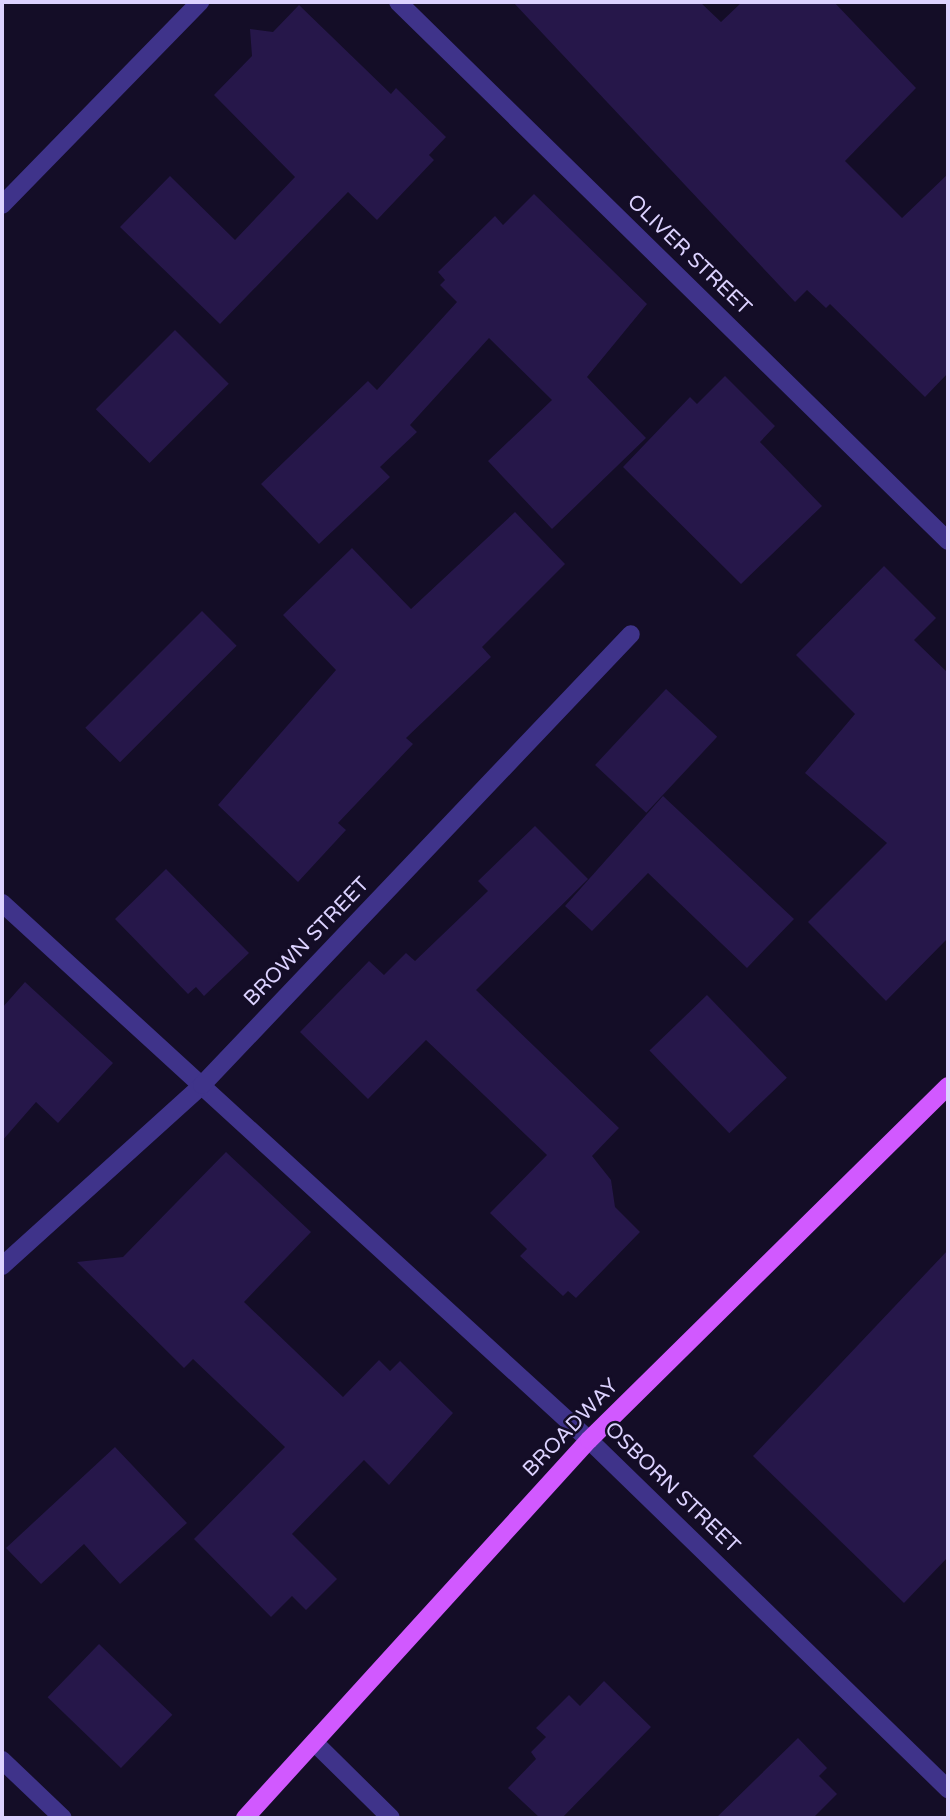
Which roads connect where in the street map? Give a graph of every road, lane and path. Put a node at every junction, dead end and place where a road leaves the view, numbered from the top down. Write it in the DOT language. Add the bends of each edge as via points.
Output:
graph roads {
  1 [pos="200,2"];
  2 [pos="398,2"];
  3 [pos="2,205"];
  4 [pos="948,541"];
  5 [pos="631,634"];
  6 [pos="2,903"];
  7 [pos="202,1086"];
  8 [pos="948,1086"];
  9 [pos="2,1266"];
  10 [pos="589,1440"];
  11 [pos="316,1744"];
  12 [pos="2,1760"];
  13 [pos="948,1789"];
  14 [pos="63,1818"];
  15 [pos="245,1818"];
  16 [pos="391,1818"];
  1 -- 3 [label="street"];
  2 -- 4 [label="street, OLIVER STREET"];
  5 -- 7 [label="street, BROWN STREET"];
  6 -- 7 [label="street, OSBORN STREET"];
  7 -- 9 [label="street, BROWN STREET"];
  7 -- 10 [label="street, OSBORN STREET"];
  8 -- 10 [label="main road, BROADWAY"];
  10 -- 11 [label="main road, BROADWAY"];
  10 -- 13 [label="street, OSBORN STREET"];
  11 -- 15 [label="main road, BROADWAY"];
  11 -- 16 [label="street"];
  12 -- 14 [label="street"];
}
